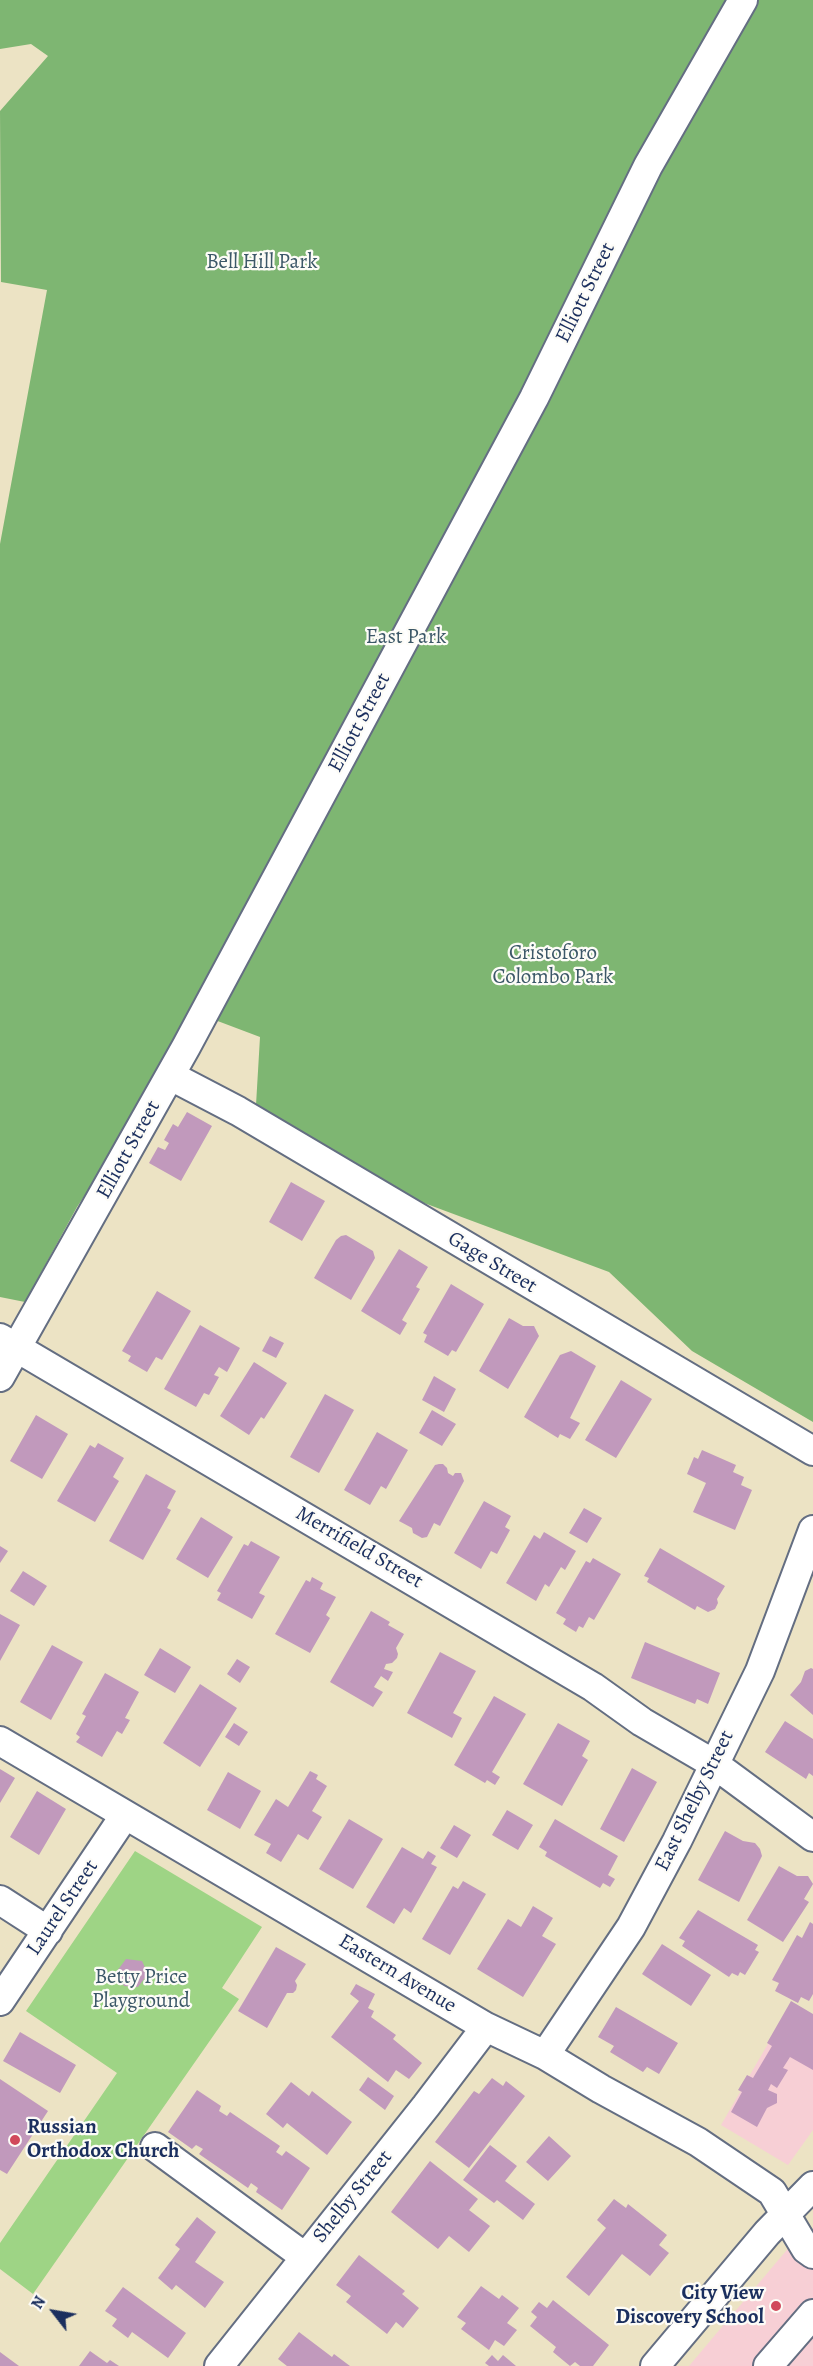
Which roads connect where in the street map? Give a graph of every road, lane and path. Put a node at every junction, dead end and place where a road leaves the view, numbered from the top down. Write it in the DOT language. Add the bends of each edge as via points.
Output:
graph roads {
  1 [pos="743,0"];
  2 [pos="171,1076"];
  3 [pos="9,1343"];
  4 [pos="0,1377"];
  5 [pos="813,1451"];
  6 [pos="813,1530"];
  7 [pos="0,1741"];
  8 [pos="714,1764"];
  9 [pos="125,1815"];
  10 [pos="813,1837"];
  11 [pos="0,1900"];
  12 [pos="48,1931"];
  13 [pos="0,2001"];
  14 [pos="486,2027"];
  15 [pos="545,2055"];
  16 [pos="155,2147"];
  17 [pos="813,2186"];
  18 [pos="784,2215"];
  19 [pos="813,2254"];
  20 [pos="305,2257"];
  21 [pos="813,2314"];
  22 [pos="219,2366"];
  23 [pos="655,2366"];
  24 [pos="768,2366"];
  1 -- 2 [label="street, Elliott Street" via="648,166 534,398"];
  2 -- 3 [label="street, Elliott Street"];
  2 -- 5 [label="street, Gage Street" via="238,1111"];
  3 -- 4 [label="street, Elliott Street"];
  3 -- 8 [label="street, Merrifield Street" via="474,1615"];
  6 -- 8 [label="street, East Shelby Street" via="760,1671"];
  7 -- 9 [label="street, Eastern Avenue"];
  8 -- 10 [label="street, Merrifield Street"];
  8 -- 15 [label="street, East Shelby Street" via="631,1927"];
  9 -- 12 [label="street, Laurel Street"];
  9 -- 14 [label="street, Eastern Avenue"];
  11 -- 12 [label="street"];
  12 -- 13 [label="street, Laurel Street"];
  14 -- 15 [label="street, Eastern Avenue"];
  14 -- 20 [label="street, Shelby Street"];
  15 -- 18 [label="street, Eastern Avenue" via="698,2142 772,2192"];
  16 -- 20 [label="street"];
  17 -- 18 [label="street"];
  18 -- 19 [label="street, Eastern Avenue"];
  18 -- 23 [label="street"];
  20 -- 22 [label="street, Shelby Street"];
  21 -- 24 [label="street"];
}
